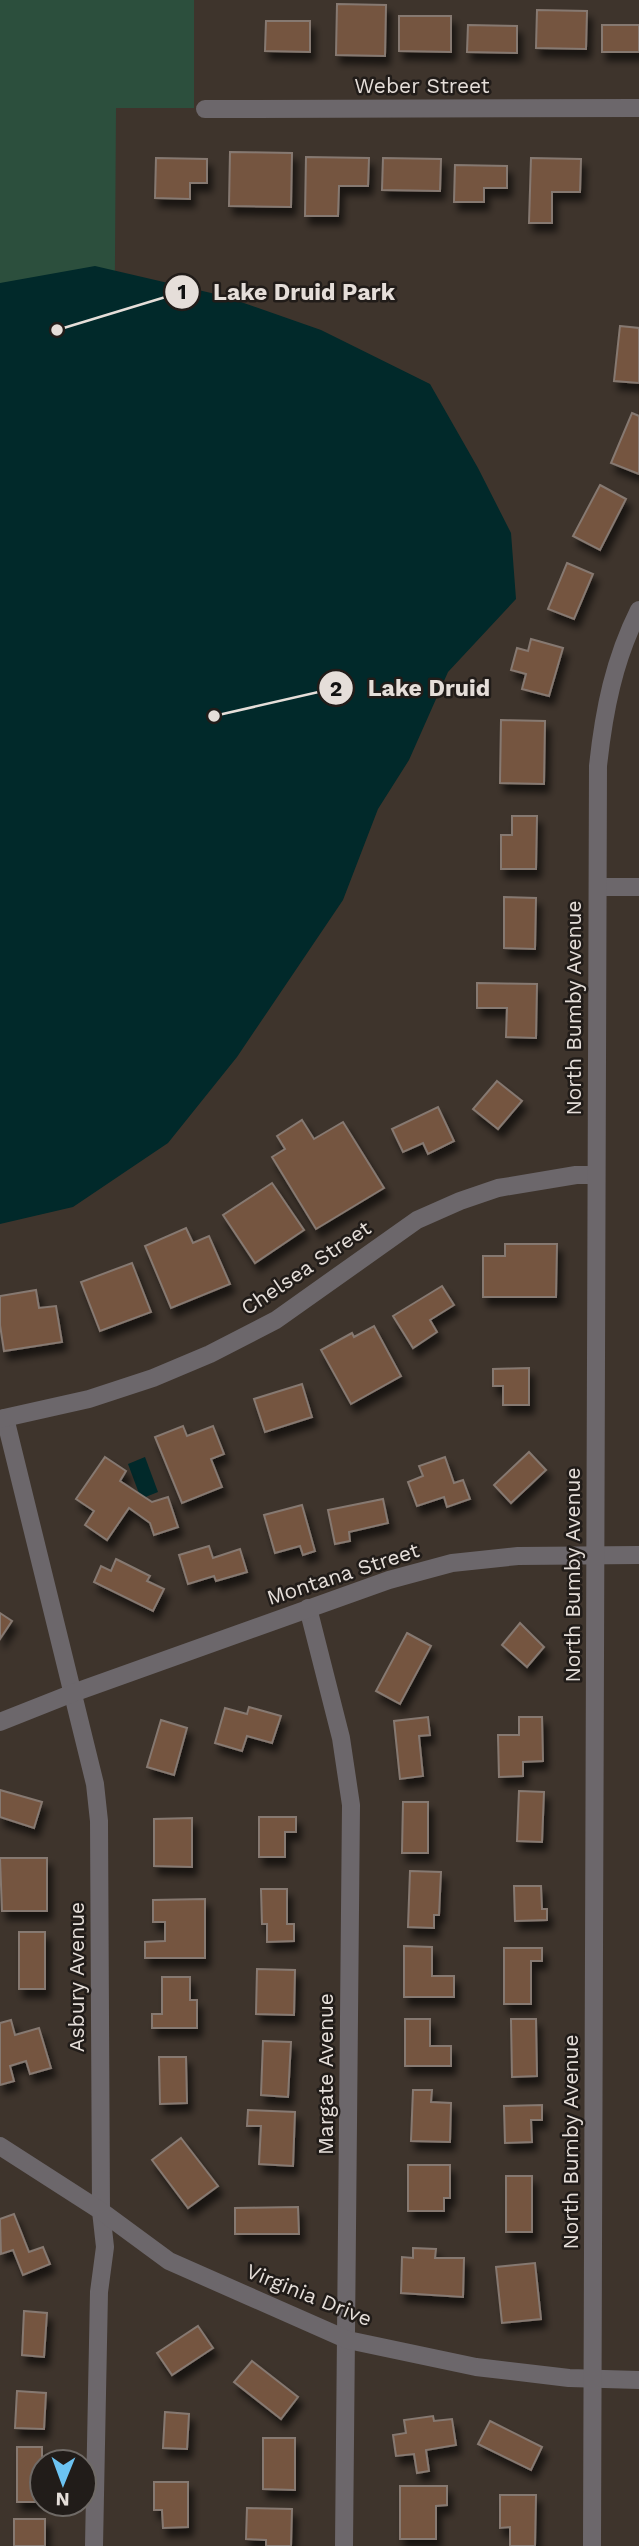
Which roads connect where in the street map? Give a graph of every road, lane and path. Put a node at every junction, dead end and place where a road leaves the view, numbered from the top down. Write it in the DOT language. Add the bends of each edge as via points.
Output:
graph roads {
  1 [pos="639,108"];
  2 [pos="205,109"];
  3 [pos="639,610"];
  4 [pos="598,887"];
  5 [pos="639,887"];
  6 [pos="596,1175"];
  7 [pos="3,1418"];
  8 [pos="596,1555"];
  9 [pos="639,1555"];
  10 [pos="308,1608"];
  11 [pos="73,1693"];
  12 [pos="0,1722"];
  13 [pos="0,2146"];
  14 [pos="101,2211"];
  15 [pos="348,2340"];
  16 [pos="593,2379"];
  17 [pos="639,2380"];
  18 [pos="94,2546"];
  19 [pos="344,2546"];
  20 [pos="592,2546"];
  1 -- 2 [label="street, Weber Street"];
  3 -- 4 [label="street, North Bumby Avenue" via="611,680 603,718 598,766"];
  4 -- 5 [label="street"];
  4 -- 6 [label="street, North Bumby Avenue"];
  6 -- 7 [label="street, Chelsea Street" via="498,1188 460,1200 417,1220 276,1320 210,1354 89,1399"];
  6 -- 8 [label="street, North Bumby Avenue"];
  7 -- 11 [label="street, Asbury Avenue"];
  8 -- 9 [label="street, Montana Street"];
  8 -- 10 [label="street, Montana Street" via="452,1563"];
  8 -- 16 [label="street, North Bumby Avenue"];
  10 -- 11 [label="street, Montana Street"];
  10 -- 15 [label="street, Margate Avenue" via="341,1738 351,1805"];
  11 -- 12 [label="street, Montana Street"];
  11 -- 14 [label="street, Asbury Avenue" via="96,1784 99,1821"];
  13 -- 14 [label="street, Virginia Drive"];
  14 -- 15 [label="street, Virginia Drive" via="169,2261"];
  14 -- 18 [label="street, Asbury Avenue" via="105,2247 99,2292"];
  15 -- 16 [label="street, Virginia Drive" via="476,2367"];
  15 -- 19 [label="street, Margate Avenue"];
  16 -- 17 [label="street, Virginia Drive"];
  16 -- 20 [label="street, North Bumby Avenue"];
}
